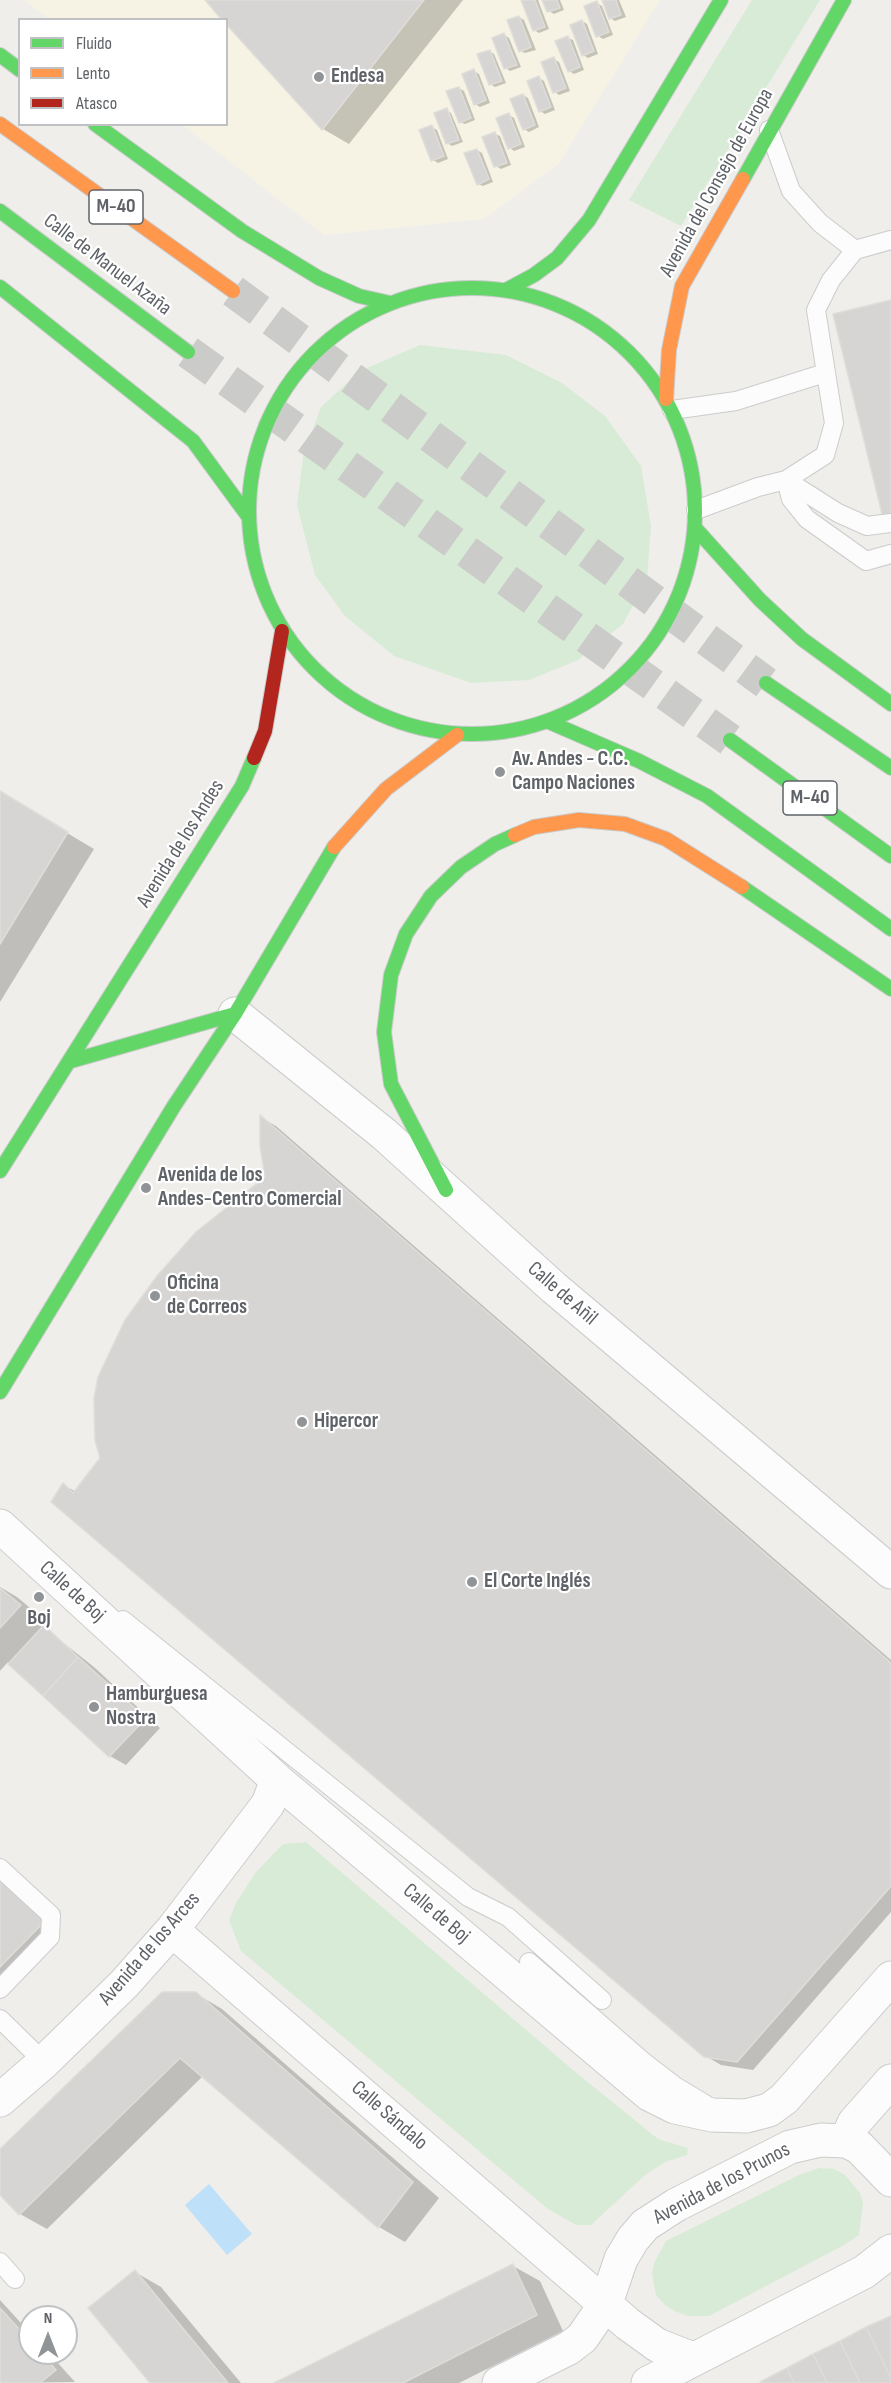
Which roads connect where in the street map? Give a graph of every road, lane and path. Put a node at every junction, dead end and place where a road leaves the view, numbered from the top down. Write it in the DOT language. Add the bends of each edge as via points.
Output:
graph roads {
  1 [pos="721,0"];
  2 [pos="844,0"];
  3 [pos="0,55"];
  4 [pos="18,68"];
  5 [pos="0,124"];
  6 [pos="98,126"];
  7 [pos="769,130"];
  8 [pos="0,211"];
  9 [pos="891,240"];
  10 [pos="855,250"];
  11 [pos="0,287"];
  12 [pos="506,290"];
  13 [pos="233,291"];
  14 [pos="390,303"];
  15 [pos="188,352"];
  16 [pos="825,373"];
  17 [pos="669,405"];
  18 [pos="786,480"];
  19 [pos="696,510"];
  20 [pos="248,516"];
  21 [pos="891,523"];
  22 [pos="696,529"];
  23 [pos="891,554"];
  24 [pos="282,631"];
  25 [pos="766,683"];
  26 [pos="891,704"];
  27 [pos="549,722"];
  28 [pos="457,735"];
  29 [pos="730,740"];
  30 [pos="891,768"];
  31 [pos="891,856"];
  32 [pos="891,929"];
  33 [pos="891,989"];
  34 [pos="235,1014"];
  35 [pos="71,1061"];
  36 [pos="0,1171"];
  37 [pos="446,1190"];
  38 [pos="0,1392"];
  39 [pos="0,1526"];
  40 [pos="891,1572"];
  41 [pos="56,1577"];
  42 [pos="277,1780"];
  43 [pos="0,1868"];
  44 [pos="172,1930"];
  45 [pos="530,1962"];
  46 [pos="891,1978"];
  47 [pos="0,1989"];
  48 [pos="602,2000"];
  49 [pos="0,2019"];
  50 [pos="44,2062"];
  51 [pos="891,2081"];
  52 [pos="0,2100"];
  53 [pos="746,2115"];
  54 [pos="846,2141"];
  55 [pos="891,2180"];
  56 [pos="891,2252"];
  57 [pos="0,2262"];
  58 [pos="15,2279"];
  59 [pos="606,2303"];
  60 [pos="693,2359"];
  61 [pos="499,2383"];
  62 [pos="648,2383"];
  1 -- 12 [label="main road" via="589,220 556,258"];
  2 -- 7 [label="main road, Avenida del Consejo de Europa"];
  3 -- 4 [label="main road"];
  5 -- 13 [label="main road, M-40"];
  6 -- 14 [label="main road" via="242,231 319,279 359,296"];
  7 -- 10 [label="lane" via="791,191 820,223"];
  7 -- 17 [label="main road, Avenida del Consejo de Europa" via="682,286 669,350"];
  8 -- 15 [label="main road, Calle de Manuel Azaña"];
  9 -- 10 [label="lane"];
  10 -- 16 [label="lane" via="831,279 816,310"];
  11 -- 20 [label="main road" via="193,441"];
  12 -- 14 [label="main road" via="462,288"];
  12 -- 17 [label="main road" via="569,310 604,333 625,348 649,374"];
  14 -- 20 [label="main road" via="341,331 308,359 282,393 263,431 251,472"];
  16 -- 17 [label="lane" via="736,401"];
  16 -- 18 [label="lane" via="834,423 825,455"];
  17 -- 19 [label="main road" via="686,442"];
  18 -- 19 [label="lane"];
  18 -- 21 [label="lane" via="838,513 867,526"];
  18 -- 23 [label="lane" via="791,499 807,519 867,561"];
  19 -- 22 [label="main road"];
  20 -- 24 [label="main road" via="252,556 264,595"];
  22 -- 26 [label="main road" via="760,600 802,639"];
  22 -- 27 [label="main road" via="682,591 651,647 605,692"];
  24 -- 28 [label="main road" via="315,672 357,704 405,725"];
  24 -- 35 [label="main road, Avenida de los Andes" via="265,731 242,786"];
  25 -- 30 [label="main road"];
  27 -- 28 [label="main road" via="504,733"];
  27 -- 32 [label="main road" via="707,796"];
  28 -- 34 [label="main road" via="386,789 337,841"];
  29 -- 31 [label="main road, M-40"];
  33 -- 37 [label="main road" via="666,839 625,824 579,820 534,827 495,844 461,867 431,896 405,934 388,995 384,1032 391,1084"];
  34 -- 35 [label="main road"];
  34 -- 37 [label="street, Calle de Añil" via="384,1134"];
  34 -- 38 [label="main road" via="174,1106"];
  35 -- 36 [label="main road, Avenida de los Andes"];
  37 -- 40 [label="street, Calle de Añil" via="553,1287"];
  39 -- 41 [label="street, Calle de Boj"];
  41 -- 42 [label="street, Calle de Boj"];
  41 -- 48 [label="lane" via="125,1620 468,1898 508,1917"];
  42 -- 44 [label="street, Avenida de los Arces" via="268,1804"];
  42 -- 53 [label="street, Calle de Boj" via="649,2094 675,2107 712,2115"];
  43 -- 47 [label="lane" via="51,1915 50,1937"];
  44 -- 50 [label="street, Avenida de los Arces" via="124,1984"];
  44 -- 59 [label="street, Calle Sándalo"];
  45 -- 53 [label="lane" via="675,2086 697,2100"];
  46 -- 53 [label="street, Calle de Boj" via="784,2099 769,2110"];
  49 -- 50 [label="lane"];
  50 -- 52 [label="street, Avenida de los Arces"];
  51 -- 54 [label="street" via="854,2123"];
  54 -- 55 [label="street" via="858,2147"];
  54 -- 59 [label="street, Avenida de los Prunos" via="821,2140 790,2147 645,2225 621,2259"];
  56 -- 60 [label="street" via="864,2272"];
  57 -- 58 [label="lane"];
  59 -- 60 [label="street" via="657,2345"];
  59 -- 61 [label="street, Avenida de los Prunos" via="582,2338 569,2348"];
  60 -- 62 [label="street"];
}
